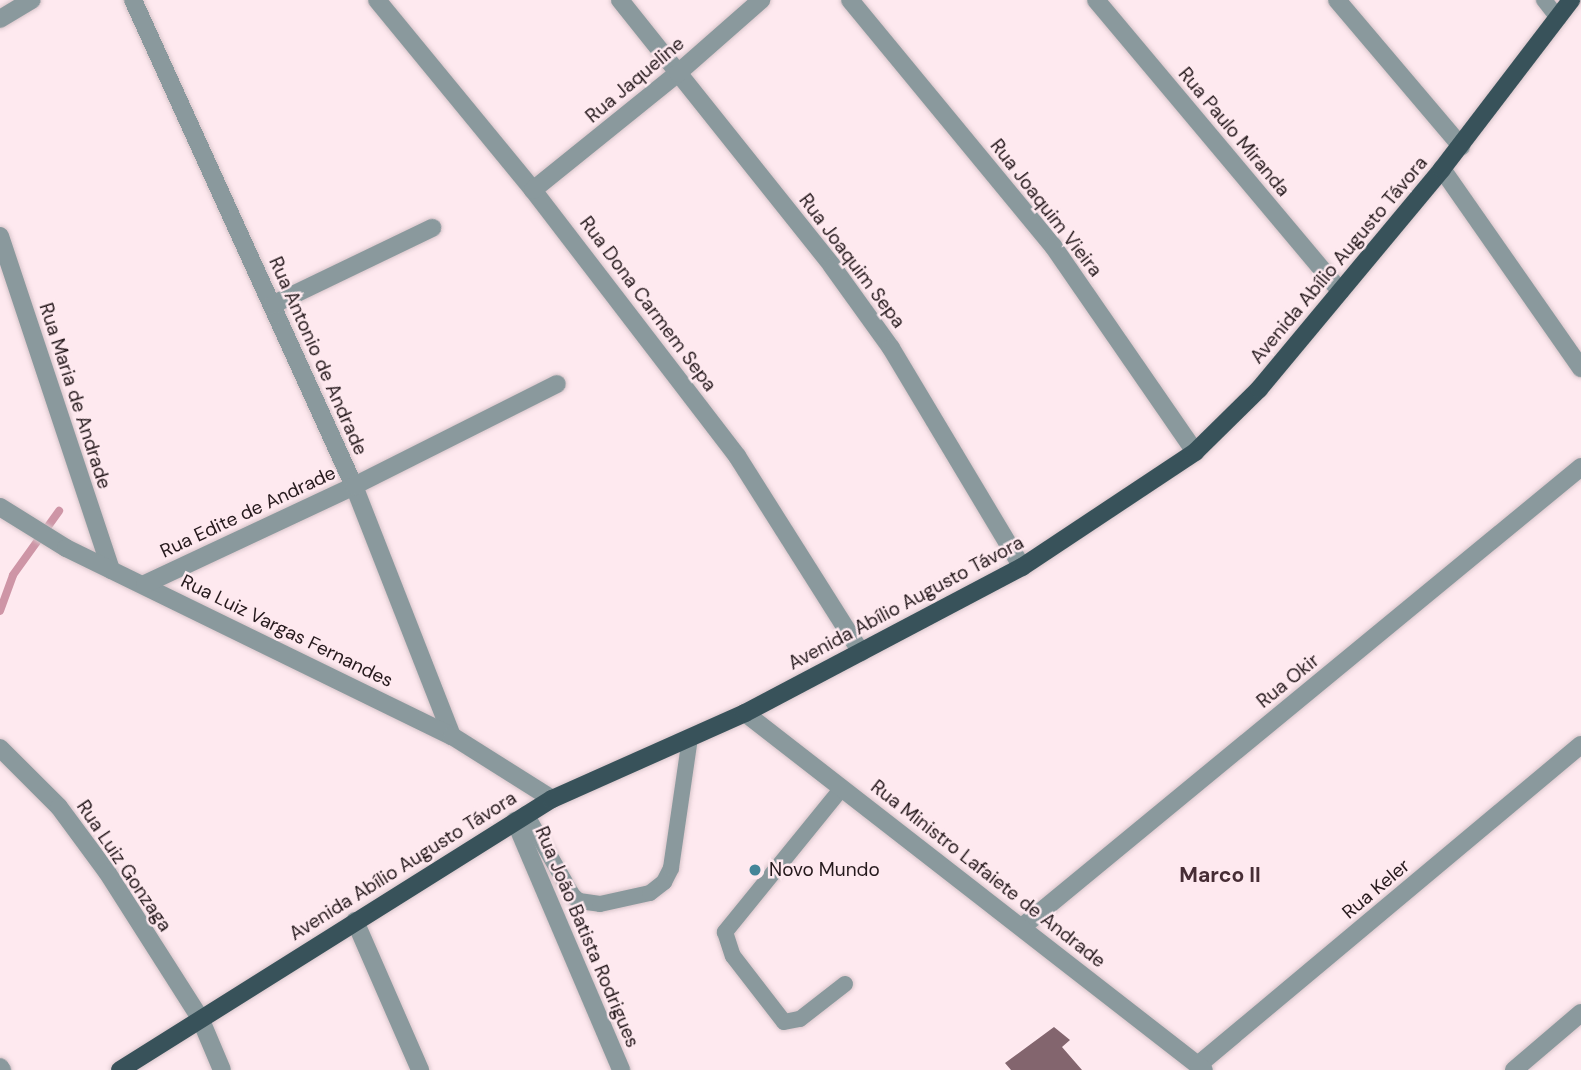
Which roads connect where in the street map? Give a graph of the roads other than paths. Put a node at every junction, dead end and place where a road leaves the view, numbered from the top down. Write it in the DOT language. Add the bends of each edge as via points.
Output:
graph roads {
  1 [pos="32,0"];
  2 [pos="133,0"];
  3 [pos="377,0"];
  4 [pos="620,0"];
  5 [pos="761,0"];
  6 [pos="850,0"];
  7 [pos="1096,0"];
  8 [pos="1337,0"];
  9 [pos="1544,0"];
  10 [pos="1571,0"];
  11 [pos="1558,18"];
  12 [pos="0,19"];
  13 [pos="678,73"];
  14 [pos="1461,146"];
  15 [pos="1442,169"];
  16 [pos="533,190"];
  17 [pos="432,228"];
  18 [pos="0,236"];
  19 [pos="1340,291"];
  20 [pos="272,305"];
  21 [pos="1581,368"];
  22 [pos="557,384"];
  23 [pos="1195,452"];
  24 [pos="1581,467"];
  25 [pos="354,486"];
  26 [pos="4,509"];
  27 [pos="1023,566"];
  28 [pos="111,570"];
  29 [pos="145,584"];
  30 [pos="860,652"];
  31 [pos="745,713"];
  32 [pos="452,736"];
  33 [pos="690,737"];
  34 [pos="1581,745"];
  35 [pos="0,748"];
  36 [pos="842,788"];
  37 [pos="552,799"];
  38 [pos="521,818"];
  39 [pos="355,921"];
  40 [pos="1022,927"];
  41 [pos="845,984"];
  42 [pos="1581,1013"];
  43 [pos="200,1018"];
  44 [pos="1201,1068"];
  45 [pos="120,1070"];
  46 [pos="222,1070"];
  47 [pos="420,1070"];
  48 [pos="621,1070"];
  49 [pos="1514,1070"];
  1 -- 12 [label="street"];
  2 -- 20 [label="street, Rua Antonio de Andrade"];
  3 -- 16 [label="street, Rua Dona Carmem Sepa"];
  4 -- 13 [label="street, Rua Joaquim Sepa"];
  5 -- 13 [label="street, Rua Jaqueline"];
  6 -- 23 [label="street, Rua Joaquim Vieira" via="1053,246"];
  7 -- 19 [label="street, Rua Paulo Miranda"];
  8 -- 14 [label="street"];
  9 -- 11 [label="lane"];
  10 -- 11 [label="main road, Avenida Abílio Augusto Távora"];
  11 -- 14 [label="main road, Avenida Abílio Augusto Távora"];
  13 -- 16 [label="street, Rua Jaqueline"];
  13 -- 27 [label="street, Rua Joaquim Sepa" via="891,348"];
  14 -- 15 [label="main road, Avenida Abílio Augusto Távora"];
  15 -- 19 [label="main road, Avenida Abílio Augusto Távora"];
  15 -- 21 [label="street"];
  16 -- 30 [label="street, Rua Dona Carmem Sepa" via="737,456"];
  17 -- 20 [label="street"];
  18 -- 28 [label="street, Rua Maria de Andrade"];
  19 -- 23 [label="main road, Avenida Abílio Augusto Távora" via="1259,389"];
  20 -- 25 [label="street, Rua Antonio de Andrade"];
  22 -- 25 [label="street, Rua Edite de Andrade"];
  23 -- 27 [label="main road, Avenida Abílio Augusto Távora"];
  24 -- 40 [label="street, Rua Okir"];
  25 -- 29 [label="street, Rua Edite de Andrade"];
  25 -- 32 [label="street, Rua Antonio de Andrade"];
  26 -- 28 [label="street, Rua Luiz Vargas Fernandes" via="65,548"];
  27 -- 30 [label="main road, Avenida Abílio Augusto Távora"];
  28 -- 29 [label="street, Rua Luiz Vargas Fernandes"];
  29 -- 32 [label="street, Rua Luiz Vargas Fernandes"];
  30 -- 31 [label="main road, Avenida Abílio Augusto Távora"];
  31 -- 33 [label="main road, Avenida Abílio Augusto Távora"];
  31 -- 36 [label="street, Rua Ministro Lafaiete de Andrade"];
  32 -- 37 [label="street, Rua Luiz Vargas Fernandes"];
  33 -- 37 [label="main road, Avenida Abílio Augusto Távora"];
  33 -- 38 [label="lane" via="671,867 664,882 650,892 600,904 579,901"];
  34 -- 44 [label="street, Rua Keler"];
  35 -- 43 [label="street, Rua Luiz Gonzaga" via="59,807 91,850"];
  36 -- 40 [label="street, Rua Ministro Lafaiete de Andrade"];
  36 -- 41 [label="lane" via="725,932 733,956 784,1022 800,1019"];
  37 -- 38 [label="main road, Avenida Abílio Augusto Távora"];
  38 -- 39 [label="main road, Avenida Abílio Augusto Távora"];
  38 -- 48 [label="street, Rua João Batista Rodrigues"];
  39 -- 43 [label="main road, Avenida Abílio Augusto Távora"];
  39 -- 47 [label="street"];
  40 -- 44 [label="street, Rua Ministro Lafaiete de Andrade"];
  42 -- 49 [label="street"];
  43 -- 45 [label="main road, Avenida Abílio Augusto Távora"];
  43 -- 46 [label="street, Rua Luiz Gonzaga"];
}
